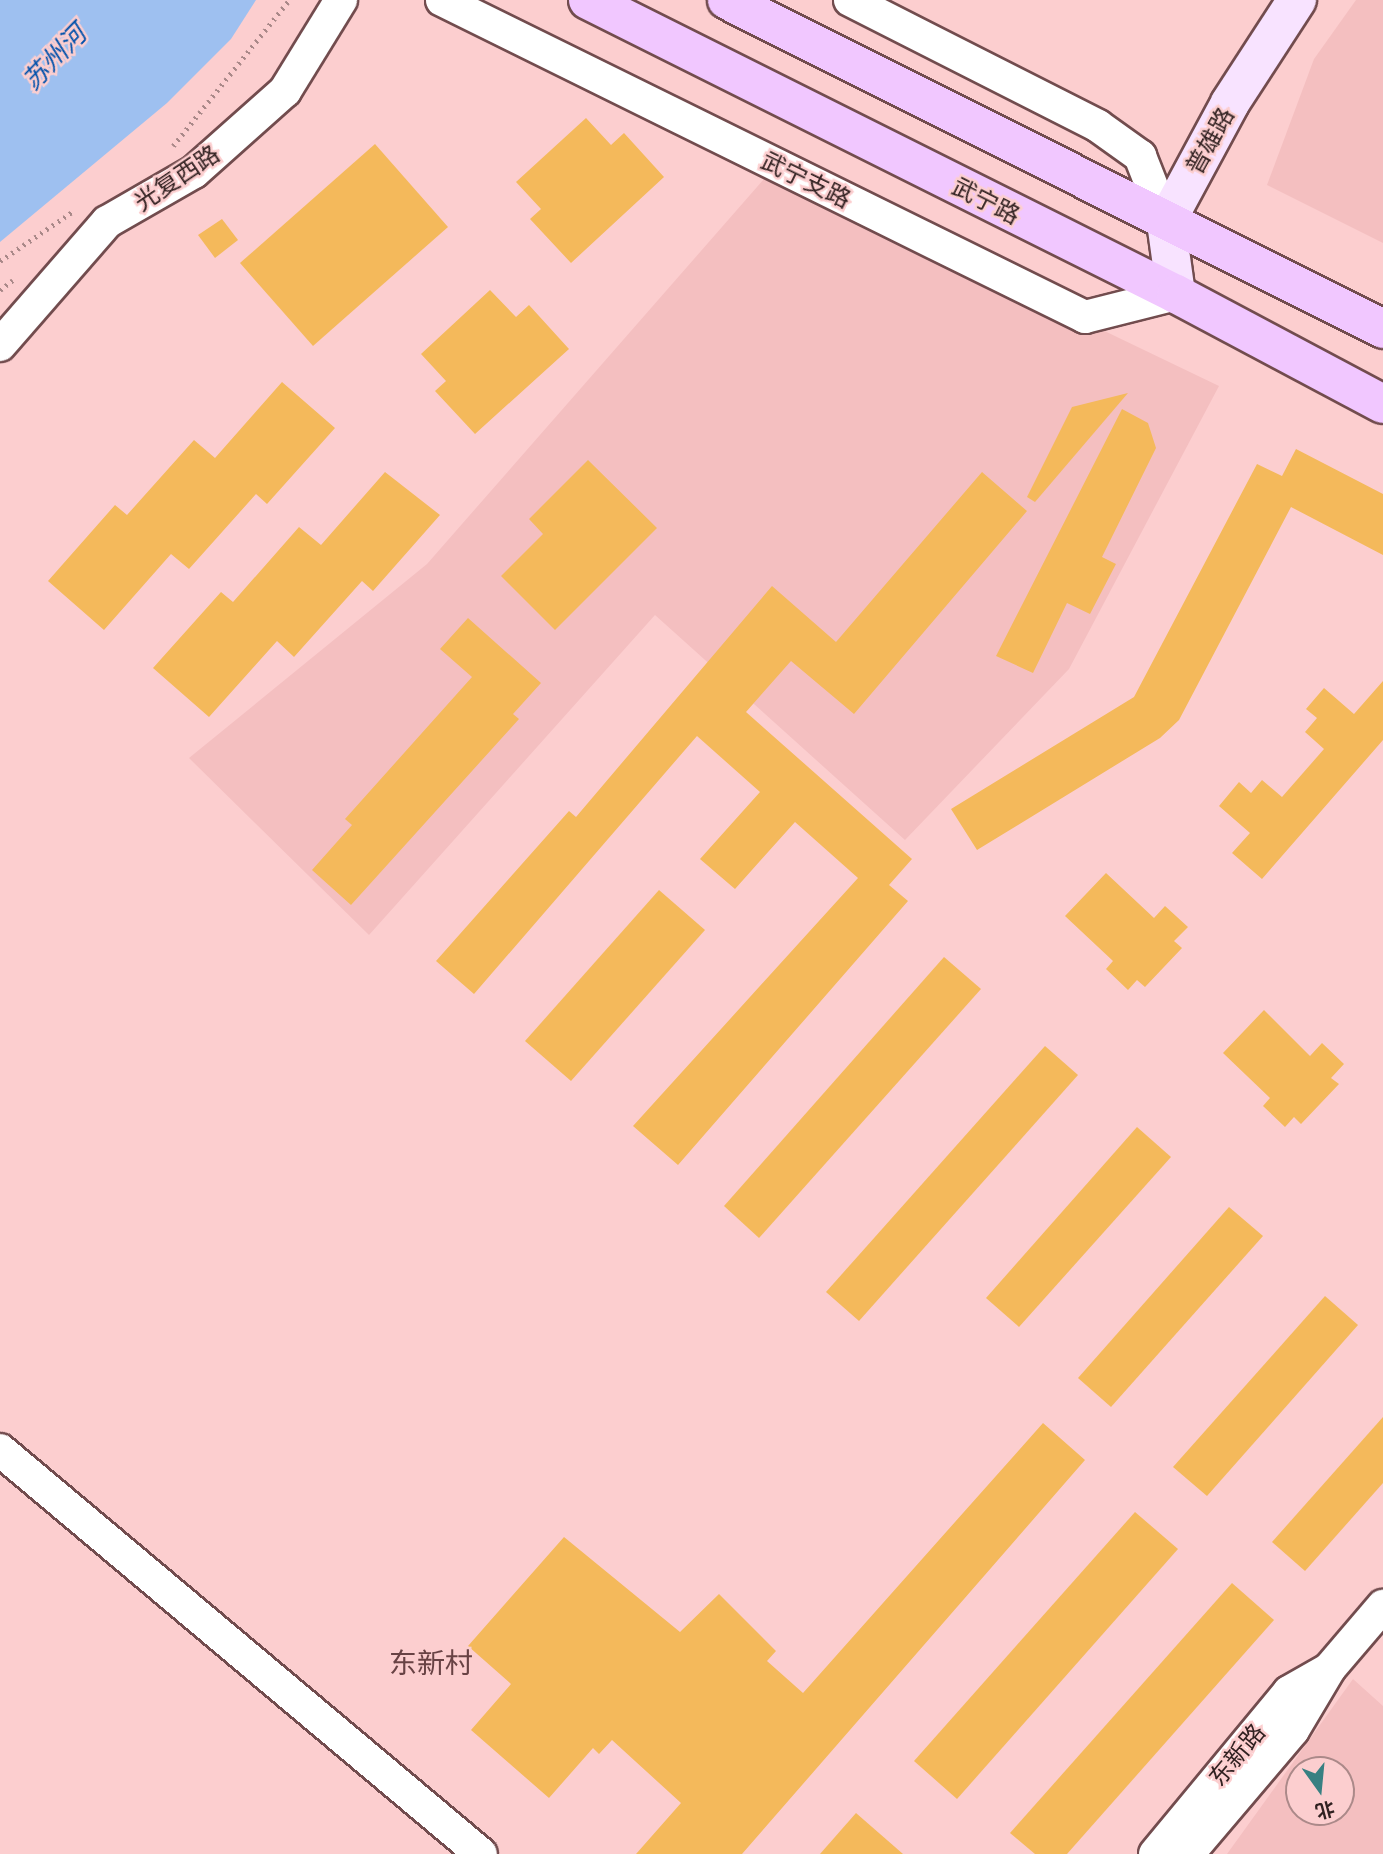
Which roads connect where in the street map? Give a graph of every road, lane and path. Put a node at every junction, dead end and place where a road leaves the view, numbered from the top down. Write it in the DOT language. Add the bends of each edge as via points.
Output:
graph roads {
  1 [pos="289,0"];
  2 [pos="341,0"];
  3 [pos="442,0"];
  4 [pos="588,0"];
  5 [pos="727,0"];
  6 [pos="850,0"];
  7 [pos="1297,0"];
  8 [pos="163,156"];
  9 [pos="78,208"];
  10 [pos="1166,222"];
  11 [pos="0,261"];
  12 [pos="1177,293"];
  13 [pos="1383,330"];
  14 [pos="0,345"];
  15 [pos="1383,404"];
  16 [pos="0,1450"];
  17 [pos="1383,1606"];
  18 [pos="1330,1668"];
  19 [pos="481,1854"];
  20 [pos="1154,1854"];
  21 [pos="1188,1854"];
  1 -- 8 [label="path"];
  2 -- 14 [label="street, 光复西路" via="299,73 276,100 194,172 107,222"];
  3 -- 12 [label="street, 武宁支路" via="1085,317"];
  4 -- 12 [label="main road, 武宁路"];
  5 -- 10 [label="main road"];
  6 -- 10 [label="street" via="1098,126 1140,156"];
  7 -- 10 [label="main road, 普雄路" via="1230,103"];
  9 -- 11 [label="path"];
  10 -- 12 [label="main road"];
  10 -- 13 [label="main road"];
  12 -- 15 [label="main road, 武宁路"];
  16 -- 19 [label="street"];
  17 -- 18 [label="street, 东新路"];
  18 -- 20 [label="street, 东新路" via="1290,1692"];
  18 -- 21 [label="street, 东新路" via="1293,1730"];
}
